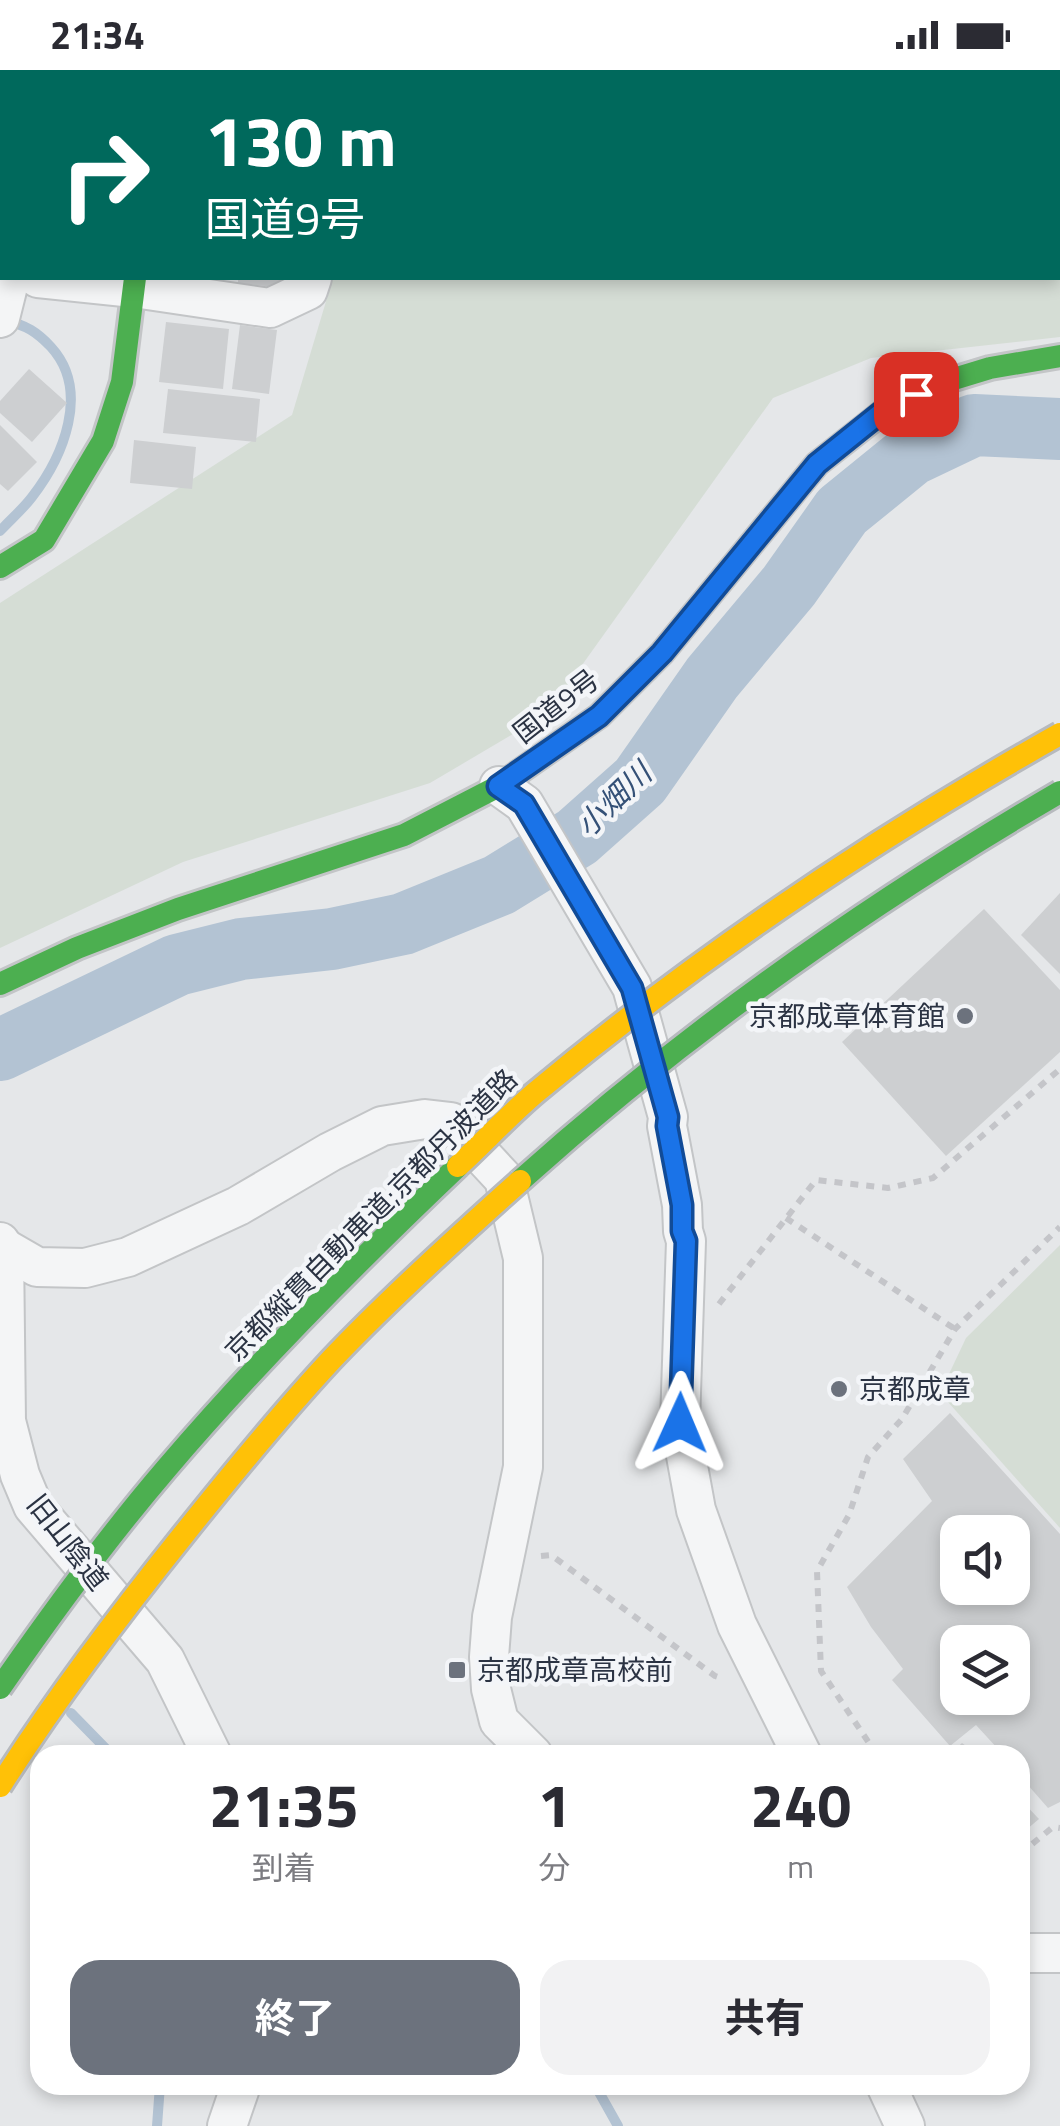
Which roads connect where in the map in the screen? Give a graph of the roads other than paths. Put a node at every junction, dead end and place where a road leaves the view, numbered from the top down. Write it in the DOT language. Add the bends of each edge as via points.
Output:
graph roads {
  1 [pos="76,280"];
  2 [pos="311,280"];
  3 [pos="134,283"];
  4 [pos="1060,356"];
  5 [pos="0,567"];
  6 [pos="1060,734"];
  7 [pos="1060,792"];
  8 [pos="512,795"];
  9 [pos="0,984"];
  10 [pos="2,1245"];
  11 [pos="17,1504"];
  12 [pos="0,1688"];
  13 [pos="207,1745"];
  14 [pos="523,1745"];
  15 [pos="797,1745"];
  16 [pos="0,1786"];
  17 [pos="1030,1953"];
  18 [pos="1060,1953"];
  19 [pos="238,2095"];
  20 [pos="891,2095"];
  21 [pos="227,2126"];
  22 [pos="905,2126"];
  1 -- 3 [label="street"];
  2 -- 3 [label="street" via="308,290 270,308"];
  3 -- 5 [label="main road" via="122,382 103,441 44,540"];
  4 -- 8 [label="main road, 国道9号" via="990,368 888,407 817,464 662,653"];
  6 -- 12 [label="main road, 京都縦貫自動車道;京都丹波道路, bridge" via="824,878 664,991 533,1095 289,1334 166,1469"];
  7 -- 16 [label="main road, bridge" via="853,920 698,1032 562,1141 442,1252 325,1367 211,1500 93,1650"];
  8 -- 9 [label="main road, 国道9号" via="178,909"];
  8 -- 15 [label="street" via="632,988 668,1117 682,1205 680,1423 696,1510 737,1625"];
  10 -- 11 [label="street, 旧山陰道" via="6,1421 20,1475"];
  10 -- 14 [label="street" via="38,1267 86,1268 128,1257 238,1206 382,1126 451,1122 504,1179 523,1258 523,1467 489,1657 500,1721"];
  11 -- 13 [label="street, 旧山陰道" via="166,1660"];
  17 -- 18 [label="street"];
  19 -- 21 [label="street"];
  20 -- 22 [label="street"];
}
